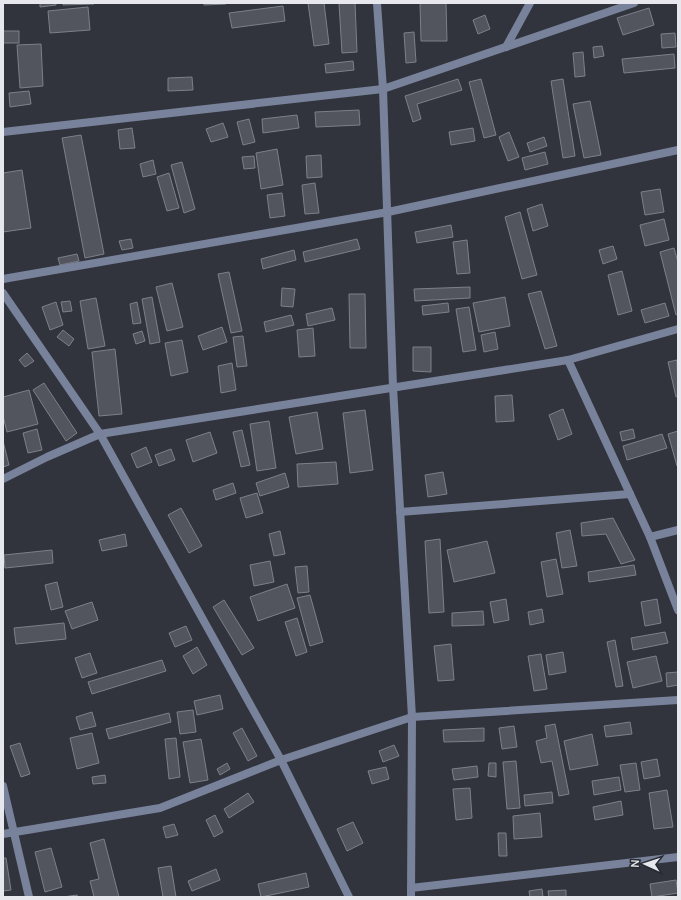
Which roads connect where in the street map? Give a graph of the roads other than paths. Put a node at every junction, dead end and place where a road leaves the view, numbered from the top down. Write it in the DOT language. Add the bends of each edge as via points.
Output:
graph roads {
  1 [pos="377,3"];
  2 [pos="530,3"];
  3 [pos="634,3"];
  4 [pos="506,47"];
  5 [pos="383,89"];
  6 [pos="3,132"];
  7 [pos="678,150"];
  8 [pos="388,212"];
  9 [pos="3,279"];
  10 [pos="3,293"];
  11 [pos="7,305"];
  12 [pos="678,329"];
  13 [pos="568,360"];
  14 [pos="394,387"];
  15 [pos="100,434"];
  16 [pos="3,479"];
  17 [pos="630,494"];
  18 [pos="400,512"];
  19 [pos="678,530"];
  20 [pos="650,537"];
  21 [pos="678,610"];
  22 [pos="678,700"];
  23 [pos="412,717"];
  24 [pos="281,760"];
  25 [pos="3,786"];
  26 [pos="14,832"];
  27 [pos="3,834"];
  28 [pos="678,857"];
  29 [pos="411,888"];
  30 [pos="29,897"];
  31 [pos="350,897"];
  32 [pos="411,897"];
  1 -- 5 [label="street"];
  2 -- 4 [label="street"];
  3 -- 4 [label="street"];
  4 -- 5 [label="street"];
  5 -- 6 [label="street"];
  5 -- 8 [label="street"];
  7 -- 8 [label="street"];
  8 -- 9 [label="street"];
  8 -- 14 [label="street"];
  10 -- 11 [label="street"];
  11 -- 15 [label="street"];
  12 -- 13 [label="street"];
  13 -- 14 [label="street"];
  13 -- 17 [label="street"];
  14 -- 15 [label="street"];
  14 -- 18 [label="street"];
  15 -- 16 [label="street"];
  15 -- 24 [label="street"];
  17 -- 18 [label="street"];
  17 -- 20 [label="street"];
  18 -- 23 [label="street"];
  19 -- 20 [label="street"];
  20 -- 21 [label="street"];
  22 -- 23 [label="street"];
  23 -- 24 [label="street"];
  23 -- 29 [label="street"];
  24 -- 26 [label="street" via="160,808"];
  24 -- 31 [label="street"];
  25 -- 26 [label="street"];
  26 -- 27 [label="street"];
  26 -- 30 [label="street"];
  28 -- 29 [label="street"];
  29 -- 32 [label="street"];
}
